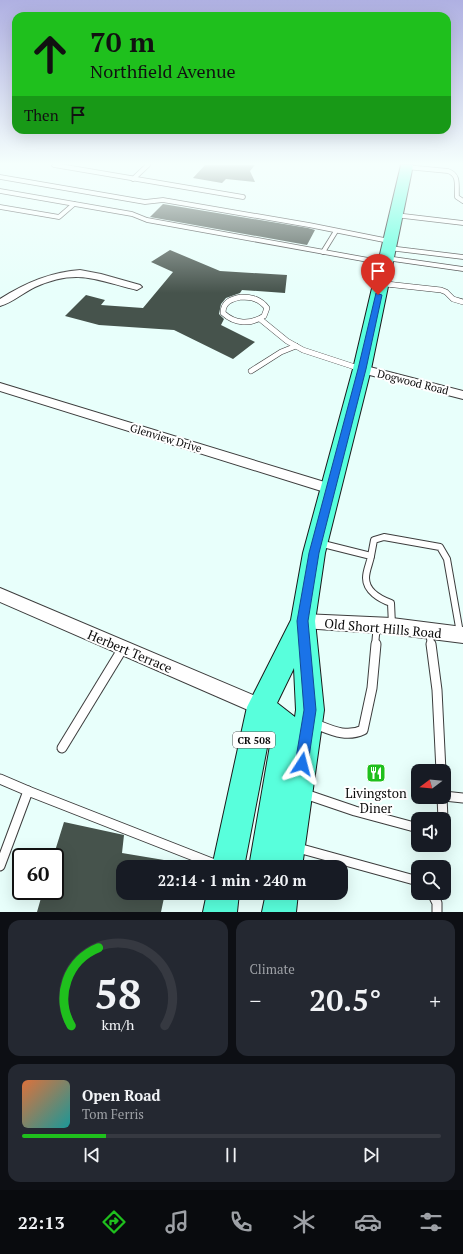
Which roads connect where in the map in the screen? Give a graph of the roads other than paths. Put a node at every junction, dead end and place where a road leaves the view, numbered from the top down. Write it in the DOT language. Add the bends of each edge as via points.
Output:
graph roads {
  1 [pos="3,208"];
  2 [pos="70,208"];
  3 [pos="95,208"];
  4 [pos="207,208"];
  5 [pos="397,208"];
  6 [pos="395,215"];
  7 [pos="463,224"];
  8 [pos="336,231"];
  9 [pos="323,252"];
  10 [pos="387,252"];
  11 [pos="463,257"];
  12 [pos="463,269"];
  13 [pos="381,283"];
  14 [pos="137,287"];
  15 [pos="463,302"];
  16 [pos="0,303"];
  17 [pos="260,319"];
  18 [pos="296,346"];
  19 [pos="362,369"];
  20 [pos="251,372"];
  21 [pos="0,387"];
  22 [pos="463,395"];
  23 [pos="332,489"];
  24 [pos="316,548"];
  25 [pos="371,556"];
  26 [pos="0,595"];
  27 [pos="303,621"];
  28 [pos="384,626"];
  29 [pos="429,632"];
  30 [pos="462,635"];
  31 [pos="123,648"];
  32 [pos="261,707"];
  33 [pos="308,722"];
  34 [pos="62,748"];
  35 [pos="441,764"];
  36 [pos="0,779"];
  37 [pos="28,791"];
  38 [pos="297,792"];
  39 [pos="451,797"];
  40 [pos="463,798"];
  41 [pos="411,826"];
  42 [pos="287,856"];
  43 [pos="204,860"];
  44 [pos="229,860"];
  45 [pos="266,860"];
  46 [pos="0,866"];
  47 [pos="411,880"];
  48 [pos="222,900"];
  49 [pos="436,900"];
  50 [pos="220,912"];
  51 [pos="437,912"];
  1 -- 2 [label="lane" via="59,217"];
  3 -- 9 [label="lane" via="132,214 147,220"];
  4 -- 8 [label="lane"];
  5 -- 6 [label="main road, CR 508"];
  6 -- 7 [label="lane"];
  6 -- 10 [label="main road, CR 508"];
  8 -- 9 [label="lane"];
  8 -- 10 [label="lane"];
  9 -- 10 [label="lane"];
  10 -- 11 [label="lane"];
  10 -- 12 [label="lane"];
  10 -- 13 [label="main road, CR 508"];
  13 -- 15 [label="lane" via="441,290 453,299"];
  13 -- 19 [label="main road, CR 508"];
  14 -- 16 [label="street" via="80,273 33,284"];
  17 -- 17 [label="lane" via="267,308 260,300 254,298 234,298 223,308 226,317 238,322 254,322"];
  17 -- 18 [label="lane"];
  18 -- 19 [label="lane"];
  18 -- 20 [label="lane" via="281,352"];
  19 -- 22 [label="street, Dogwood Road"];
  19 -- 23 [label="main road, CR 508"];
  21 -- 23 [label="street, Glenview Drive"];
  23 -- 24 [label="main road, CR 508"];
  24 -- 25 [label="lane"];
  24 -- 27 [label="main road, CR 508"];
  25 -- 28 [label="lane" via="366,581 371,590 391,604"];
  25 -- 30 [label="lane" via="374,540 384,537 440,548 447,559"];
  26 -- 31 [label="street, Herbert Terrace"];
  27 -- 28 [label="street, Old Short Hills Road"];
  27 -- 32 [label="main road, CR 508"];
  27 -- 33 [label="main road, CR 508" via="310,710"];
  28 -- 29 [label="street, Old Short Hills Road"];
  28 -- 33 [label="lane" via="363,730 349,735"];
  29 -- 30 [label="street, Old Short Hills Road"];
  29 -- 35 [label="lane" via="437,690"];
  31 -- 32 [label="street, Herbert Terrace"];
  31 -- 34 [label="lane"];
  32 -- 44 [label="main road, CR 508"];
  32 -- 45 [label="main road" via="287,728"];
  33 -- 38 [label="main road, CR 508"];
  36 -- 37 [label="lane"];
  37 -- 43 [label="lane"];
  37 -- 46 [label="lane"];
  38 -- 41 [label="lane"];
  38 -- 42 [label="main road, CR 508"];
  39 -- 40 [label="lane"];
  42 -- 47 [label="lane"];
  48 -- 50 [label="main road"];
  49 -- 51 [label="lane"];
}
